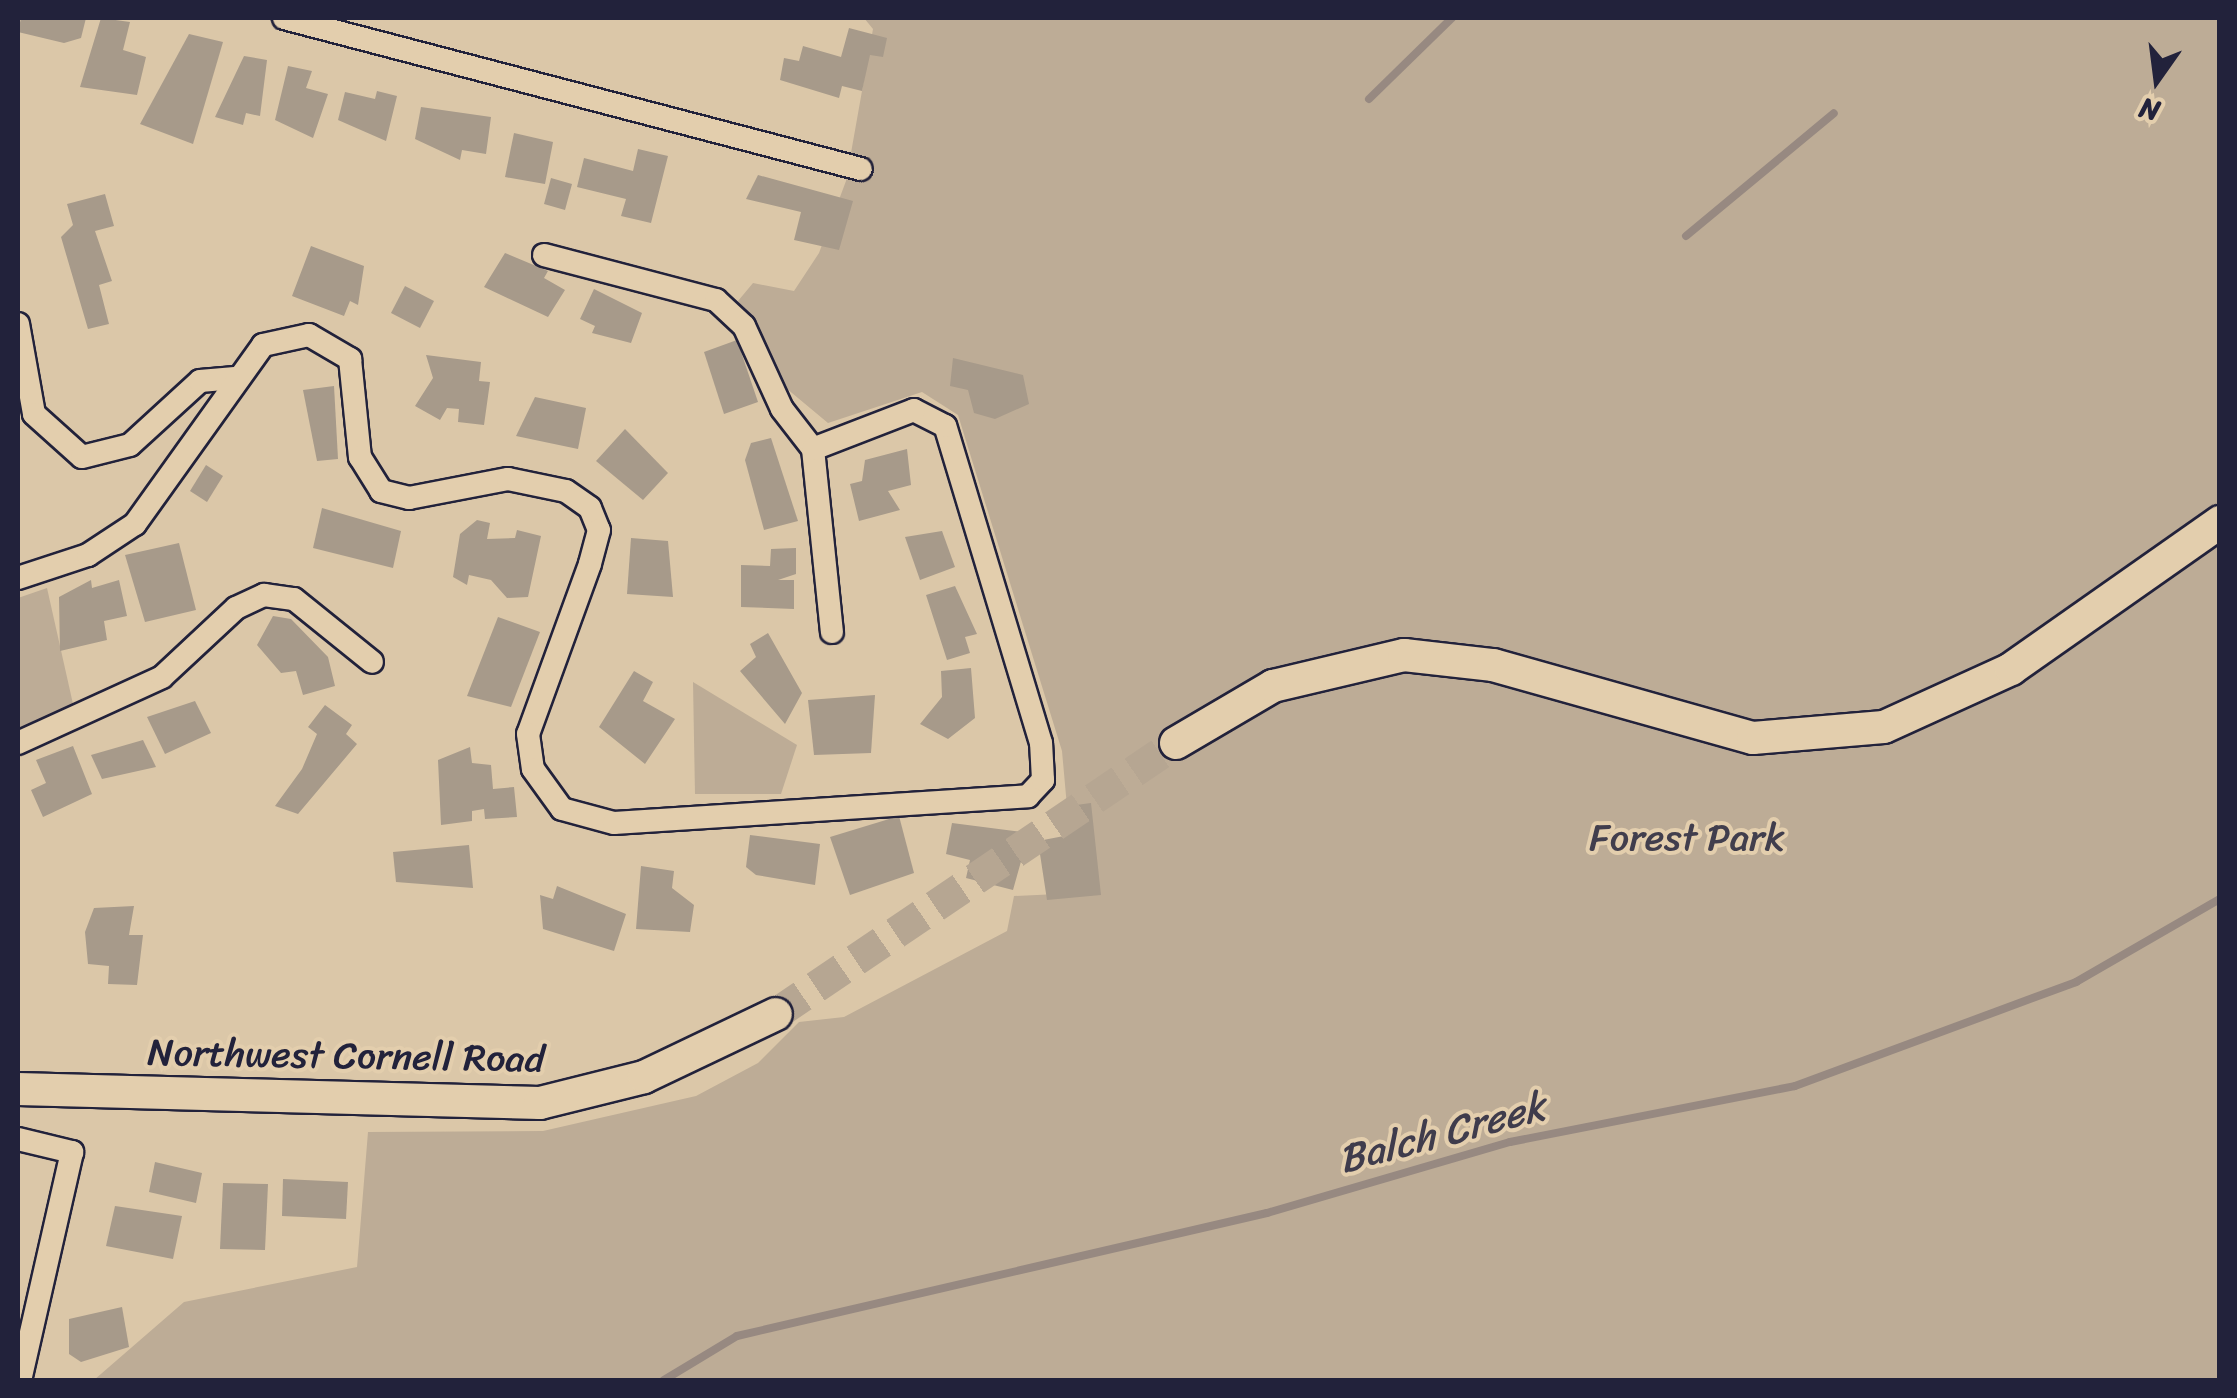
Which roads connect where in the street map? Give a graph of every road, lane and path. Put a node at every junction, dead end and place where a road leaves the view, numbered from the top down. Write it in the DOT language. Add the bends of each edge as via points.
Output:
graph roads {
  1 [pos="284,18"];
  2 [pos="861,168"];
  3 [pos="544,255"];
  4 [pos="18,324"];
  5 [pos="238,378"];
  6 [pos="813,449"];
  7 [pos="2220,522"];
  8 [pos="18,578"];
  9 [pos="832,632"];
  10 [pos="372,662"];
  11 [pos="18,743"];
  12 [pos="1176,743"];
  13 [pos="776,1014"];
  14 [pos="18,1089"];
  15 [pos="18,1139"];
  16 [pos="20,1380"];
  1 -- 2 [label="street"];
  3 -- 6 [label="street" via="726,307"];
  4 -- 5 [label="street" via="34,414 82,457 130,446 200,381"];
  5 -- 6 [label="street" via="275,338 326,341 356,372 360,457 381,491 409,498 508,479 566,492 590,508 599,530 590,564 528,734 533,768 562,809 614,823 1028,796 1043,780 1041,743 945,426 914,410"];
  5 -- 8 [label="street" via="135,524 88,555"];
  6 -- 9 [label="street"];
  7 -- 12 [label="main road" via="1964,695 1842,735 1718,732 1493,664 1404,654 1292,679"];
  10 -- 11 [label="street" via="294,599 264,595 236,608 162,677"];
  13 -- 14 [label="main road, Northwest Cornell Road" via="644,1077 540,1103"];
  15 -- 16 [label="street" via="72,1152"];
}
